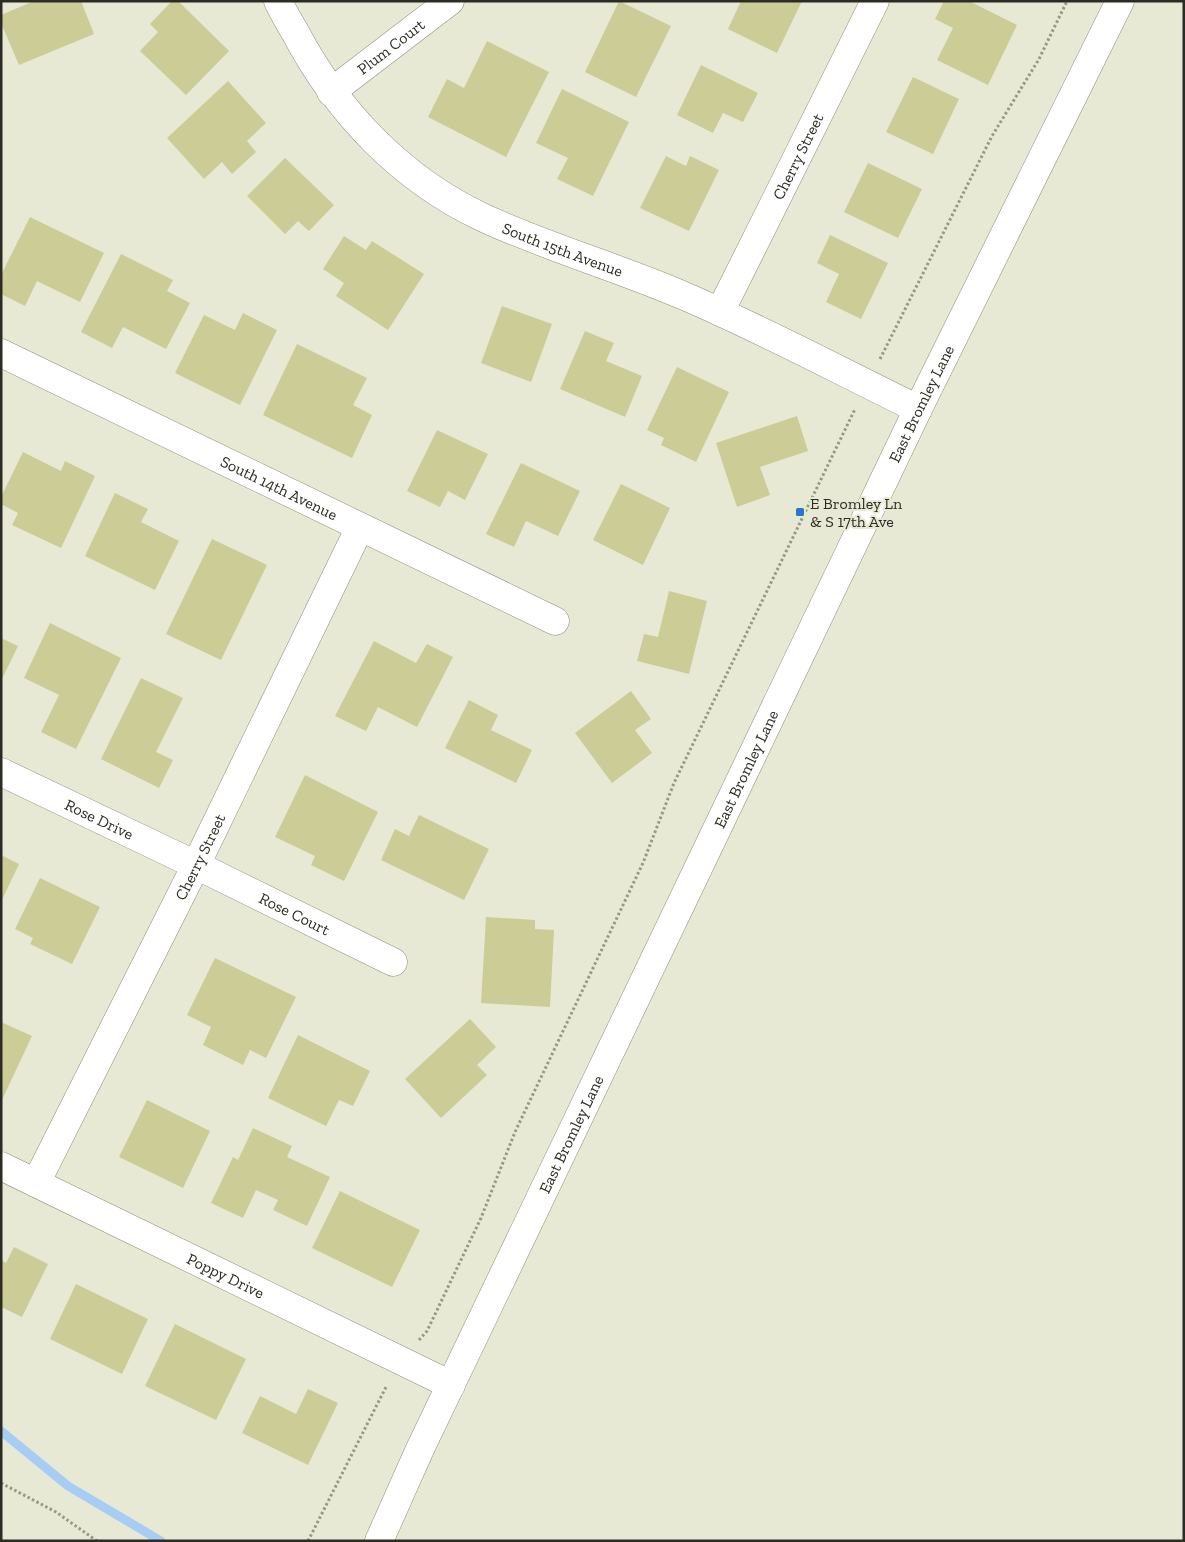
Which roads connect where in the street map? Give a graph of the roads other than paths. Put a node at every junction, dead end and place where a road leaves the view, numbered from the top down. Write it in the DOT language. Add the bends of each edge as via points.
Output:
graph roads {
  1 [pos="278,1"];
  2 [pos="450,1"];
  3 [pos="875,1"];
  4 [pos="1120,1"];
  5 [pos="331,92"];
  6 [pos="720,312"];
  7 [pos="1,354"];
  8 [pos="918,409"];
  9 [pos="360,528"];
  10 [pos="555,622"];
  11 [pos="1,772"];
  12 [pos="196,865"];
  13 [pos="392,962"];
  14 [pos="1,1166"];
  15 [pos="36,1183"];
  16 [pos="451,1384"];
  17 [pos="379,1541"];
  1 -- 5 [label="street, South 15th Avenue" via="310,62"];
  2 -- 5 [label="street, Plum Court"];
  3 -- 6 [label="street, Cherry Street"];
  4 -- 8 [label="street, East Bromley Lane"];
  5 -- 6 [label="street, South 15th Avenue" via="379,146 450,200 542,243 640,278"];
  6 -- 8 [label="street, South 15th Avenue"];
  7 -- 9 [label="street, South 14th Avenue"];
  8 -- 16 [label="street, East Bromley Lane"];
  9 -- 10 [label="street, South 14th Avenue"];
  9 -- 12 [label="street, Cherry Street"];
  11 -- 12 [label="street, Rose Drive"];
  12 -- 13 [label="street, Rose Court"];
  12 -- 15 [label="street, Cherry Street"];
  14 -- 15 [label="street, Poppy Drive"];
  15 -- 16 [label="street, Poppy Drive"];
  16 -- 17 [label="street, East Bromley Lane"];
}
